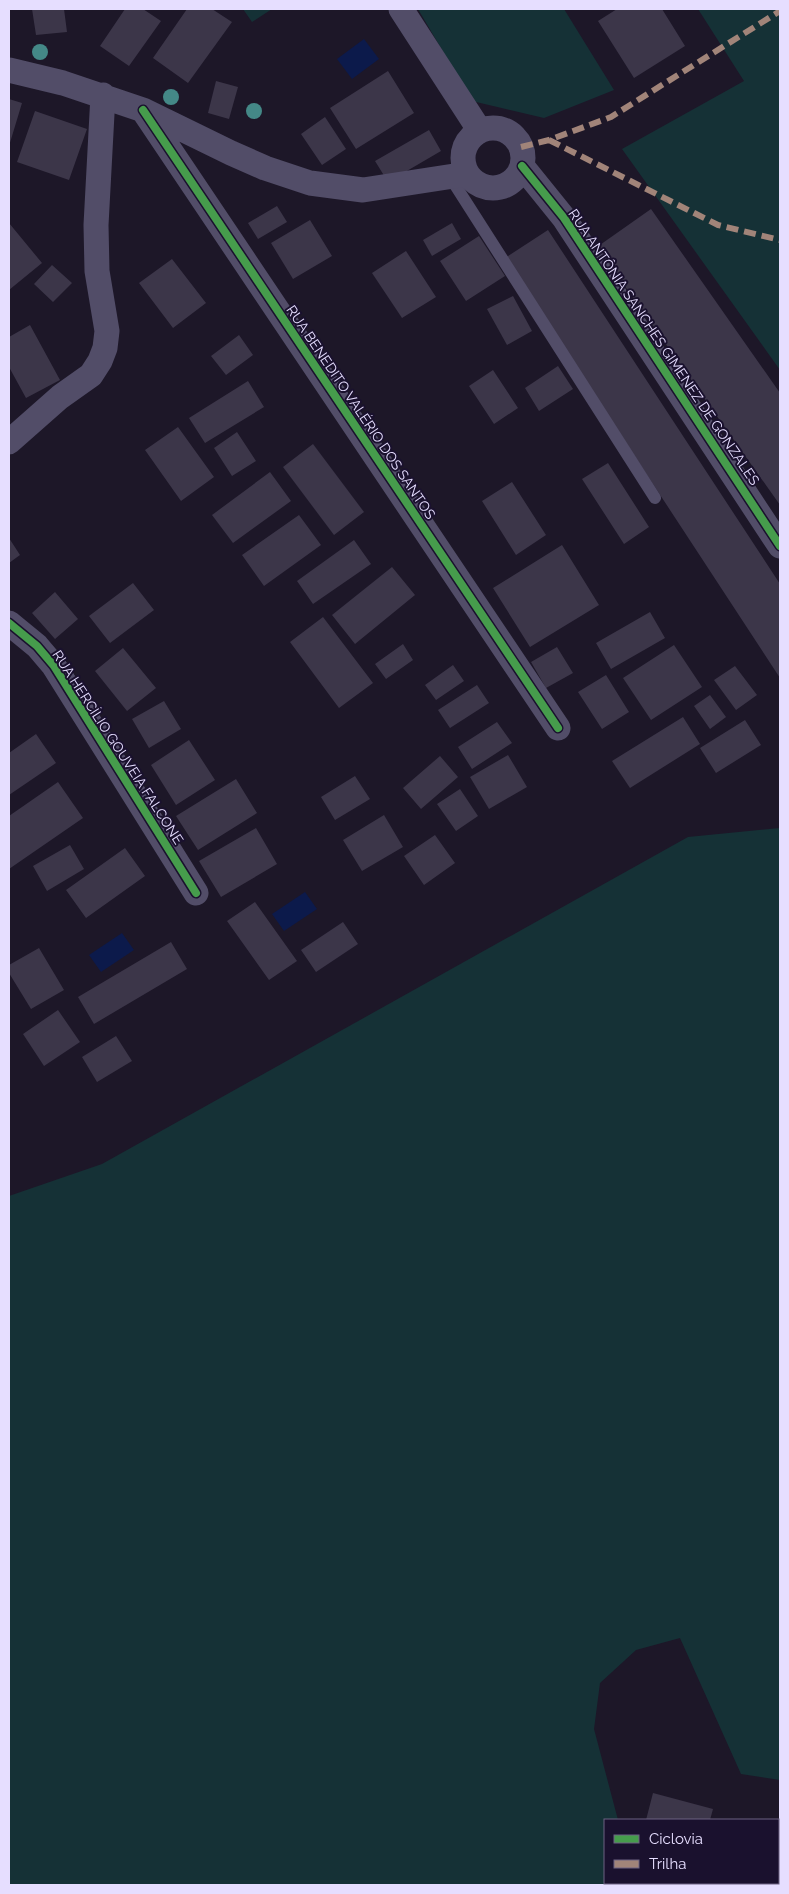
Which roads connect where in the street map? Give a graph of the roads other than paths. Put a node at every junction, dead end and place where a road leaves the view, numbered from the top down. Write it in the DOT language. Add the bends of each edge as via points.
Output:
graph roads {
  1 [pos="401,9"];
  2 [pos="9,70"];
  3 [pos="103,95"];
  4 [pos="143,110"];
  5 [pos="480,132"];
  6 [pos="522,166"];
  7 [pos="459,175"];
  8 [pos="9,442"];
  9 [pos="656,498"];
  10 [pos="780,546"];
  11 [pos="9,623"];
  12 [pos="558,728"];
  13 [pos="196,893"];
  1 -- 5 [label="street"];
  2 -- 3 [label="street"];
  3 -- 4 [label="street"];
  3 -- 8 [label="street" via="96,226 97,271 107,331 105,348 91,375 60,397"];
  4 -- 7 [label="street" via="230,153 310,183 363,190"];
  4 -- 12 [label="street, RUA BENEDITO VALÉRIO DOS SANTOS"];
  5 -- 6 [label="street" via="499,129 508,132 521,147"];
  5 -- 7 [label="street" via="466,145"];
  6 -- 7 [label="street" via="513,181 498,188 480,186"];
  6 -- 10 [label="street, RUA ANTÔNIA SANCHES GIMENEZ DE GONZALES" via="564,218"];
  7 -- 9 [label="lane"];
  11 -- 13 [label="street, RUA HERCÍLIO GOUVEIA FALCONE" via="37,646 54,666"];
}
